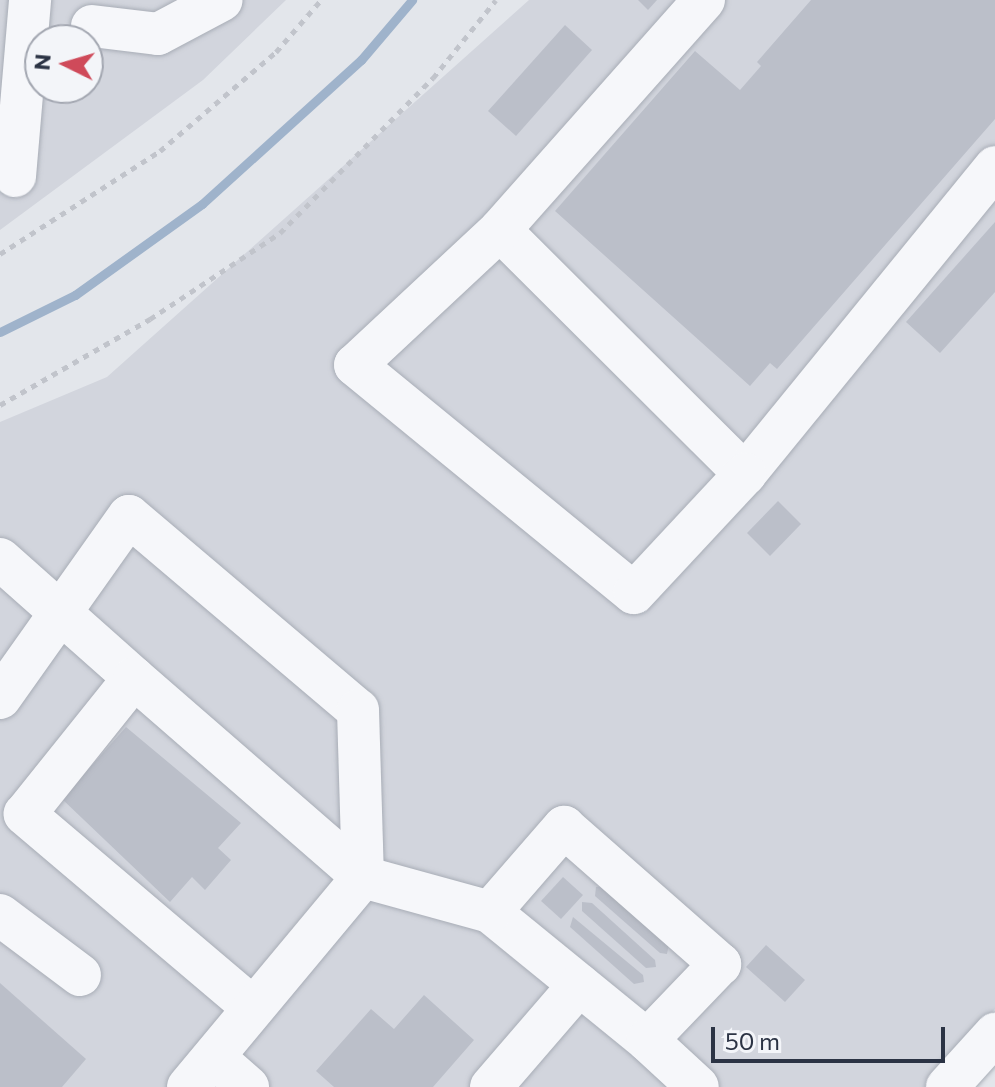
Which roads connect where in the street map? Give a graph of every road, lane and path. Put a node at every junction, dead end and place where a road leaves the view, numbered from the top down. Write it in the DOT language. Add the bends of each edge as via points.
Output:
graph roads {
  1 [pos="30,0"];
  2 [pos="222,0"];
  3 [pos="321,0"];
  4 [pos="496,0"];
  5 [pos="704,0"];
  6 [pos="104,27"];
  7 [pos="995,167"];
  8 [pos="15,176"];
  9 [pos="500,230"];
  10 [pos="0,254"];
  11 [pos="0,405"];
  12 [pos="745,474"];
  13 [pos="0,559"];
  14 [pos="60,612"];
  15 [pos="6,676"];
  16 [pos="134,678"];
  17 [pos="363,877"];
  18 [pos="490,912"];
  19 [pos="0,915"];
  20 [pos="80,975"];
  21 [pos="579,985"];
  22 [pos="251,1006"];
  23 [pos="995,1034"];
  24 [pos="647,1040"];
  25 [pos="202,1073"];
  26 [pos="966,1080"];
  27 [pos="248,1087"];
  28 [pos="491,1087"];
  29 [pos="698,1087"];
  1 -- 8 [label="street"];
  2 -- 6 [label="street" via="158,34"];
  3 -- 10 [label="path" via="276,52 160,151"];
  4 -- 11 [label="path" via="433,78 280,233 150,319"];
  5 -- 9 [label="street"];
  7 -- 12 [label="street"];
  9 -- 12 [label="street"];
  9 -- 12 [label="street" via="355,365 634,593"];
  13 -- 14 [label="street"];
  14 -- 15 [label="street"];
  14 -- 16 [label="street"];
  14 -- 17 [label="street" via="129,516 358,710"];
  16 -- 17 [label="street"];
  16 -- 22 [label="street" via="25,814"];
  17 -- 18 [label="street"];
  17 -- 22 [label="street"];
  18 -- 21 [label="street"];
  18 -- 24 [label="street" via="564,827 720,964"];
  19 -- 20 [label="street"];
  21 -- 24 [label="street"];
  21 -- 28 [label="street"];
  22 -- 25 [label="street"];
  23 -- 26 [label="street"];
  24 -- 29 [label="street"];
  25 -- 27 [label="street"];
}
